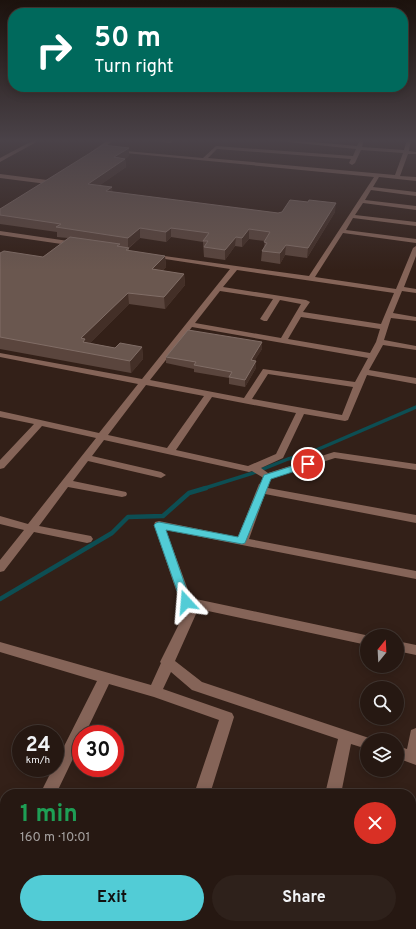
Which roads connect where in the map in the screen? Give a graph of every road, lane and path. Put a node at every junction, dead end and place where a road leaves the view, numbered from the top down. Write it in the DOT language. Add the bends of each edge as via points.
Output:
graph roads {
  1 [pos="45,183"];
  2 [pos="372,183"];
  3 [pos="40,186"];
  4 [pos="369,188"];
  5 [pos="416,194"];
  6 [pos="361,201"];
  7 [pos="416,208"];
  8 [pos="352,216"];
  9 [pos="416,224"];
  10 [pos="342,231"];
  11 [pos="0,233"];
  12 [pos="416,241"];
  13 [pos="86,246"];
  14 [pos="416,248"];
  15 [pos="141,254"];
  16 [pos="235,268"];
  17 [pos="311,278"];
  18 [pos="219,289"];
  19 [pos="399,290"];
  20 [pos="416,291"];
  21 [pos="278,298"];
  22 [pos="299,314"];
  23 [pos="390,315"];
  24 [pos="264,319"];
  25 [pos="416,319"];
  26 [pos="189,324"];
  27 [pos="384,327"];
  28 [pos="283,340"];
  29 [pos="380,342"];
  30 [pos="416,348"];
  31 [pos="0,355"];
  32 [pos="373,356"];
  33 [pos="364,372"];
  34 [pos="416,381"];
  35 [pos="144,382"];
  36 [pos="358,385"];
  37 [pos="210,394"];
  38 [pos="246,401"];
  39 [pos="301,411"];
  40 [pos="0,414"];
  41 [pos="40,423"];
  42 [pos="102,436"];
  43 [pos="170,451"];
  44 [pos="86,458"];
  45 [pos="0,466"];
  46 [pos="416,467"];
  47 [pos="253,468"];
  48 [pos="161,475"];
  49 [pos="266,476"];
  50 [pos="66,483"];
  51 [pos="262,490"];
  52 [pos="122,494"];
  53 [pos="416,519"];
  54 [pos="0,520"];
  55 [pos="31,528"];
  56 [pos="87,539"];
  57 [pos="242,541"];
  58 [pos="0,568"];
  59 [pos="416,575"];
  60 [pos="186,602"];
  61 [pos="360,639"];
  62 [pos="404,647"];
  63 [pos="1,649"];
  64 [pos="416,650"];
  65 [pos="167,662"];
  66 [pos="105,678"];
  67 [pos="155,692"];
  68 [pos="416,734"];
  69 [pos="346,736"];
  70 [pos="360,741"];
  71 [pos="404,754"];
  72 [pos="415,758"];
  73 [pos="50,789"];
  74 [pos="204,789"];
  75 [pos="334,789"];
  1 -- 3 [label="street"];
  2 -- 4 [label="street"];
  4 -- 5 [label="street"];
  4 -- 6 [label="street"];
  6 -- 7 [label="street"];
  6 -- 8 [label="street"];
  8 -- 9 [label="street"];
  8 -- 10 [label="street"];
  10 -- 12 [label="street"];
  10 -- 17 [label="street"];
  11 -- 13 [label="street"];
  14 -- 19 [label="street"];
  15 -- 16 [label="street"];
  16 -- 17 [label="street"];
  16 -- 18 [label="street"];
  17 -- 19 [label="street"];
  18 -- 21 [label="street"];
  18 -- 26 [label="street"];
  19 -- 20 [label="street"];
  19 -- 23 [label="street"];
  21 -- 22 [label="street" via="306,302"];
  21 -- 24 [label="street"];
  22 -- 27 [label="street"];
  22 -- 28 [label="street"];
  23 -- 25 [label="street"];
  23 -- 27 [label="street"];
  26 -- 28 [label="street"];
  26 -- 35 [label="street"];
  27 -- 29 [label="street"];
  28 -- 32 [label="street"];
  29 -- 30 [label="street"];
  29 -- 32 [label="street"];
  31 -- 35 [label="street"];
  32 -- 33 [label="street"];
  33 -- 34 [label="street"];
  33 -- 36 [label="street"];
  35 -- 37 [label="street"];
  35 -- 42 [label="street"];
  36 -- 38 [label="street" via="266,371"];
  36 -- 39 [label="street" via="345,418"];
  37 -- 38 [label="street"];
  37 -- 43 [label="street"];
  38 -- 39 [label="street"];
  39 -- 47 [label="street" via="280,456"];
  40 -- 41 [label="street"];
  41 -- 42 [label="street"];
  41 -- 45 [label="street"];
  42 -- 43 [label="street"];
  42 -- 44 [label="street"];
  43 -- 47 [label="street"];
  44 -- 48 [label="street"];
  44 -- 50 [label="street"];
  46 -- 49 [label="street" via="334,455"];
  47 -- 49 [label="street"];
  49 -- 51 [label="street"];
  50 -- 52 [label="street"];
  50 -- 55 [label="street"];
  51 -- 53 [label="street"];
  51 -- 57 [label="street"];
  54 -- 55 [label="street"];
  55 -- 56 [label="street"];
  55 -- 58 [label="street"];
  57 -- 59 [label="street"];
  57 -- 60 [label="street" via="159,525"];
  60 -- 61 [label="street"];
  60 -- 65 [label="street" via="190,614"];
  62 -- 64 [label="street"];
  63 -- 66 [label="street"];
  65 -- 67 [label="street"];
  65 -- 69 [label="street" via="197,686"];
  66 -- 67 [label="street"];
  66 -- 73 [label="street"];
  67 -- 74 [label="street" via="227,718"];
  68 -- 72 [label="street"];
  69 -- 70 [label="street"];
  69 -- 75 [label="street"];
  71 -- 72 [label="street"];
}
